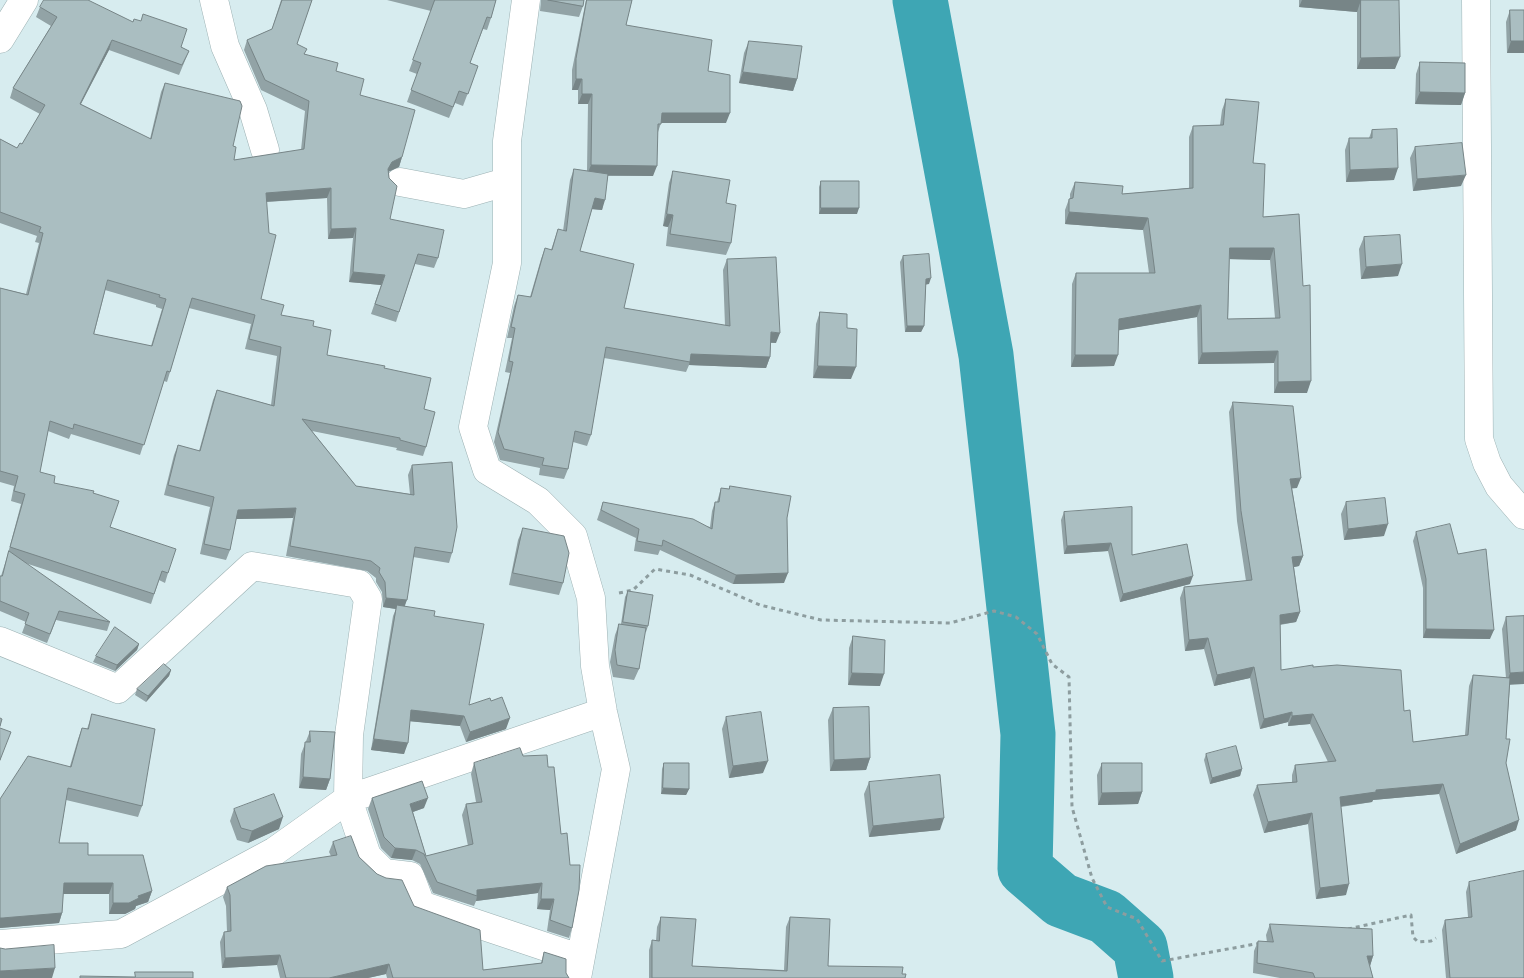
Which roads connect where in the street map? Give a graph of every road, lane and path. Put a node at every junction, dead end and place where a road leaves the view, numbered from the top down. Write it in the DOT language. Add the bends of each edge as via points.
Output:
graph roads {
  1 [pos="24,0"];
  2 [pos="214,0"];
  3 [pos="526,0"];
  4 [pos="1476,0"];
  5 [pos="0,39"];
  6 [pos="265,150"];
  7 [pos="400,182"];
  8 [pos="506,182"];
  9 [pos="1524,515"];
  10 [pos="591,598"];
  11 [pos="0,642"];
  12 [pos="603,712"];
  13 [pos="348,798"];
  14 [pos="1340,932"];
  15 [pos="1436,938"];
  16 [pos="1269,942"];
  17 [pos="0,944"];
  18 [pos="578,968"];
  1 -- 5 [label="street"];
  2 -- 6 [label="street" via="225,46 253,110"];
  3 -- 8 [label="street" via="507,141"];
  4 -- 9 [label="street" via="1479,439 1499,486"];
  7 -- 8 [label="street" via="464,194"];
  8 -- 10 [label="street" via="507,263 473,427 487,470 538,501 573,536"];
  10 -- 12 [label="street" via="595,666"];
  10 -- 16 [label="path" via="633,590 655,569 690,575 760,605 822,620 950,622 994,611 1016,616 1037,634 1052,664 1069,677 1072,807 1092,878 1107,907 1137,919 1162,961"];
  11 -- 13 [label="street" via="118,689 252,566 359,584 368,600 349,735"];
  12 -- 13 [label="street"];
  12 -- 18 [label="street" via="616,769"];
  13 -- 17 [label="street" via="275,851 121,934"];
  13 -- 18 [label="street" via="367,856 384,873 410,876 421,905"];
  14 -- 15 [label="path" via="1411,915 1413,937 1418,942"];
}
